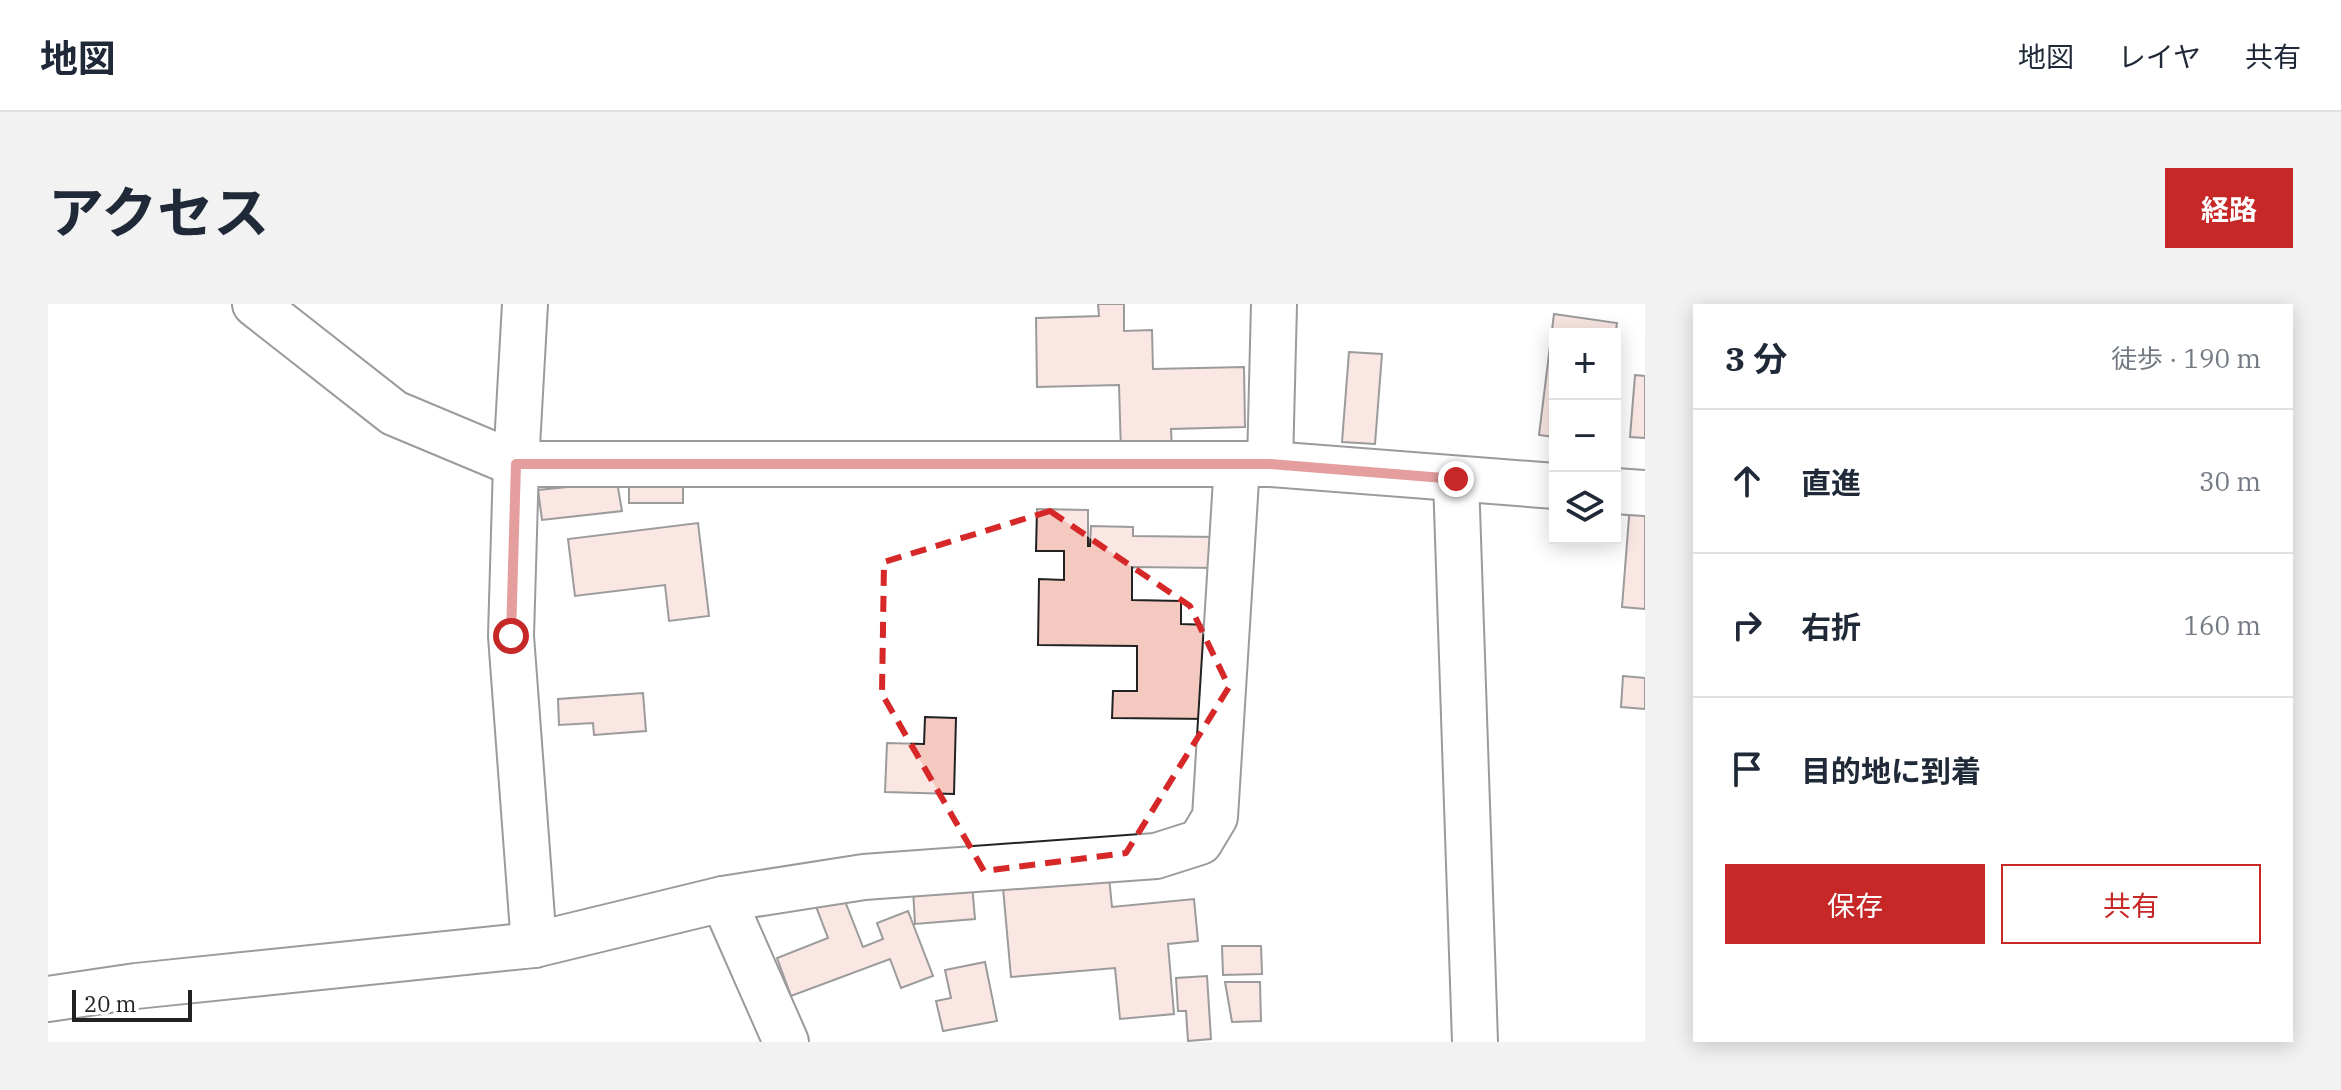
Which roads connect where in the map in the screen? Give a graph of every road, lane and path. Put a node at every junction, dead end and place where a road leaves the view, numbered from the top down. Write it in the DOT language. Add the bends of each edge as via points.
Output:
graph roads {
  1 [pos="255,304"];
  2 [pos="525,304"];
  3 [pos="1274,304"];
  4 [pos="516,464"];
  5 [pos="1254,464"];
  6 [pos="1456,479"];
  7 [pos="1549,486"];
  8 [pos="1621,491"];
  9 [pos="1645,493"];
  10 [pos="723,899"];
  11 [pos="534,945"];
  12 [pos="48,999"];
  13 [pos="786,1042"];
  14 [pos="1475,1042"];
  1 -- 4 [label="street" via="394,413"];
  2 -- 4 [label="street"];
  3 -- 5 [label="street"];
  4 -- 5 [label="street"];
  4 -- 11 [label="street" via="511,636"];
  5 -- 6 [label="street"];
  5 -- 10 [label="street" via="1215,817 1200,842 1156,856 864,877"];
  6 -- 7 [label="street"];
  6 -- 14 [label="street"];
  8 -- 9 [label="street"];
  10 -- 11 [label="street"];
  10 -- 13 [label="street"];
  11 -- 12 [label="street"];
}
